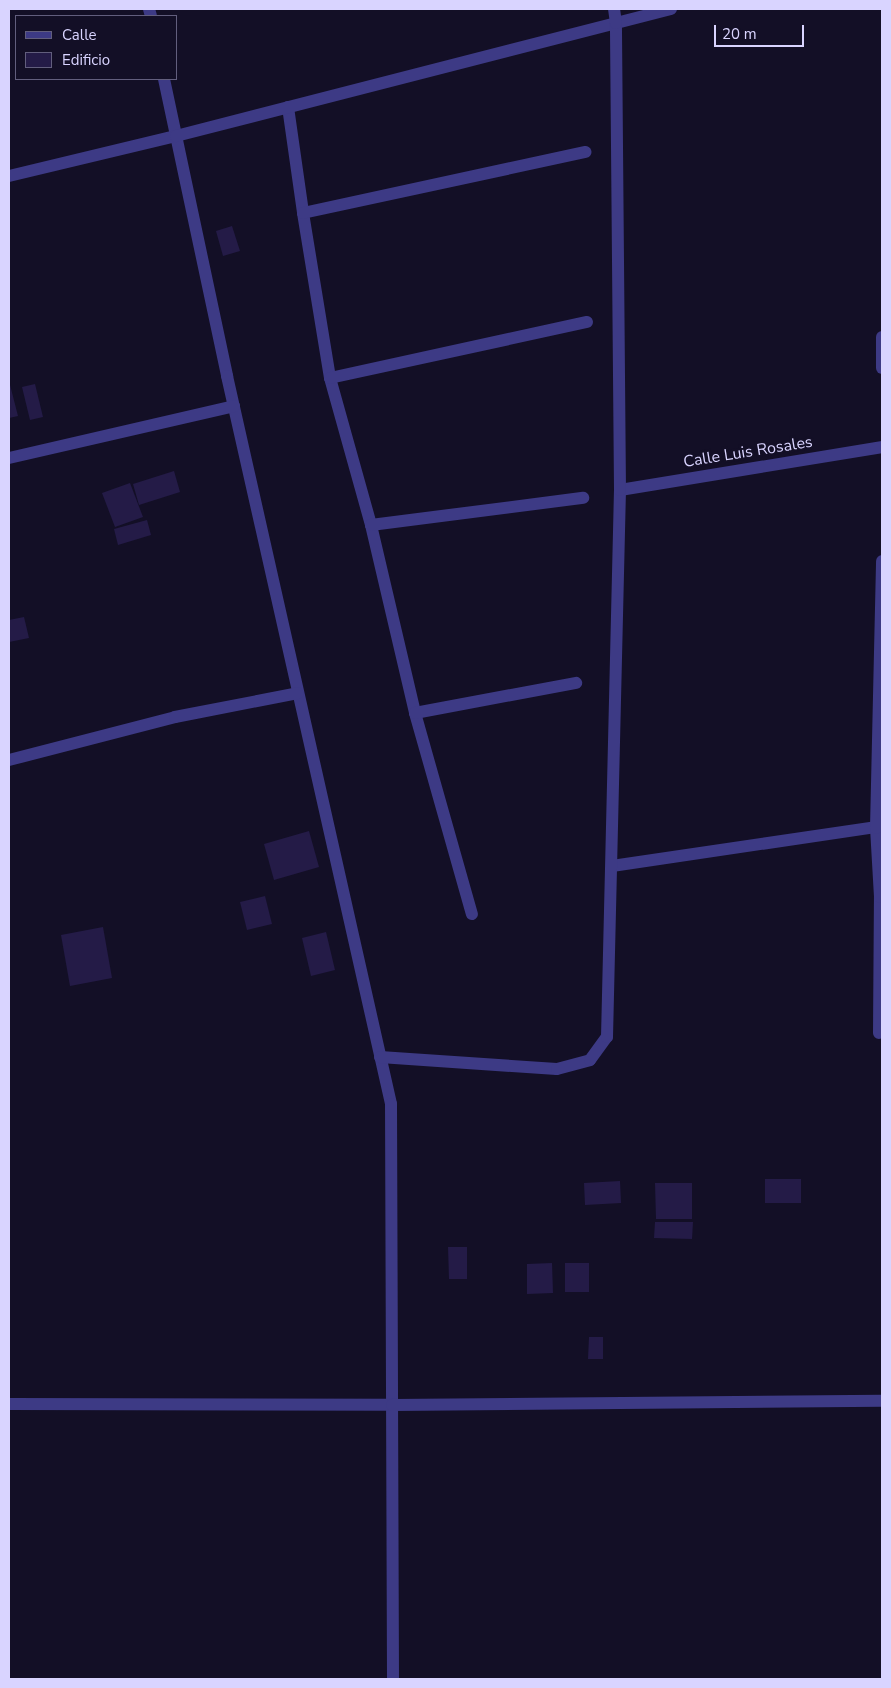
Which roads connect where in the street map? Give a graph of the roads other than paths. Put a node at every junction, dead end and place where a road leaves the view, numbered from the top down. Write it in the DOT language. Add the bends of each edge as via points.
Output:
graph roads {
  1 [pos="614,9"];
  2 [pos="671,9"];
  3 [pos="616,23"];
  4 [pos="164,80"];
  5 [pos="288,107"];
  6 [pos="176,136"];
  7 [pos="585,152"];
  8 [pos="9,176"];
  9 [pos="302,213"];
  10 [pos="587,322"];
  11 [pos="882,337"];
  12 [pos="882,368"];
  13 [pos="330,378"];
  14 [pos="234,406"];
  15 [pos="882,447"];
  16 [pos="9,458"];
  17 [pos="620,490"];
  18 [pos="583,498"];
  19 [pos="371,525"];
  20 [pos="882,561"];
  21 [pos="576,684"];
  22 [pos="298,693"];
  23 [pos="415,713"];
  24 [pos="9,760"];
  25 [pos="879,827"];
  26 [pos="612,866"];
  27 [pos="472,914"];
  28 [pos="879,1033"];
  29 [pos="380,1057"];
  30 [pos="882,1401"];
  31 [pos="9,1404"];
  32 [pos="392,1405"];
  33 [pos="393,1679"];
  1 -- 3 [label="street"];
  2 -- 3 [label="street"];
  3 -- 5 [label="street"];
  3 -- 17 [label="street"];
  4 -- 6 [label="street"];
  5 -- 6 [label="street"];
  5 -- 9 [label="street"];
  6 -- 8 [label="street"];
  6 -- 14 [label="street"];
  7 -- 9 [label="street"];
  9 -- 13 [label="street"];
  10 -- 13 [label="street"];
  11 -- 12 [label="street"];
  13 -- 19 [label="street"];
  14 -- 16 [label="street"];
  14 -- 22 [label="street"];
  15 -- 17 [label="street, Calle Luis Rosales"];
  17 -- 26 [label="street"];
  18 -- 19 [label="street"];
  19 -- 23 [label="street"];
  20 -- 25 [label="street"];
  21 -- 23 [label="street"];
  22 -- 24 [label="street" via="175,717"];
  22 -- 29 [label="street"];
  23 -- 27 [label="street"];
  25 -- 26 [label="street"];
  25 -- 28 [label="street"];
  26 -- 29 [label="street" via="608,1037 590,1060 557,1069"];
  29 -- 32 [label="street" via="391,1104"];
  30 -- 32 [label="street"];
  31 -- 32 [label="street"];
  32 -- 33 [label="street"];
}
